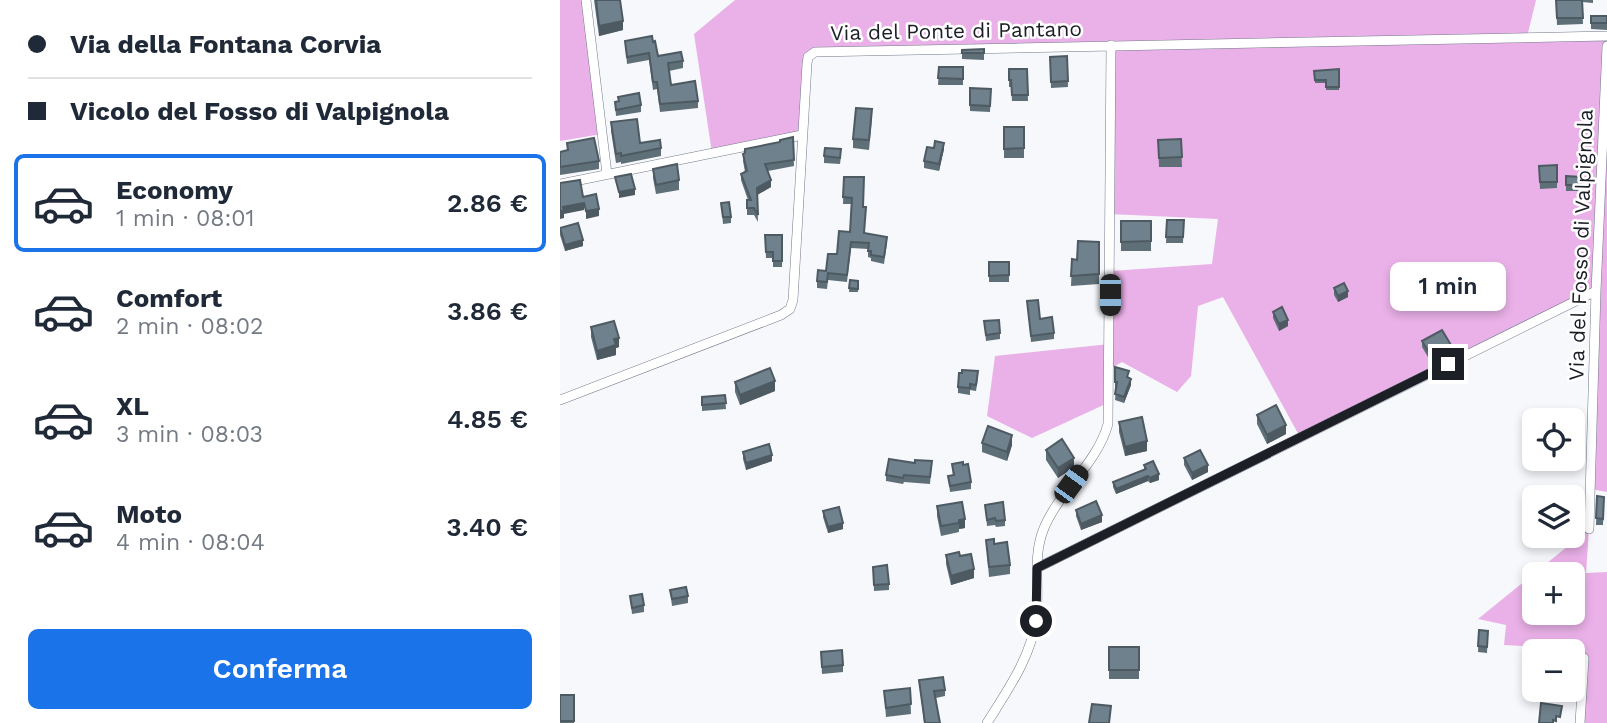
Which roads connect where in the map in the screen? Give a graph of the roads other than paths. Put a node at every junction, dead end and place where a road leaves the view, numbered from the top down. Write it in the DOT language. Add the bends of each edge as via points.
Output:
graph roads {
  1 [pos="586,0"];
  2 [pos="1607,36"];
  3 [pos="1111,45"];
  4 [pos="1607,46"];
  5 [pos="802,135"];
  6 [pos="607,174"];
  7 [pos="560,184"];
  8 [pos="1596,291"];
  9 [pos="560,400"];
  10 [pos="1589,529"];
  11 [pos="1037,568"];
  12 [pos="1581,702"];
  13 [pos="987,723"];
  14 [pos="1580,723"];
  1 -- 6 [label="street"];
  2 -- 3 [label="street, Via del Ponte di Pantano"];
  3 -- 5 [label="street, Via del Ponte di Pantano" via="815,52 807,60"];
  3 -- 11 [label="street" via="1109,417 1101,443 1047,522"];
  4 -- 8 [label="street, Via del Fosso di Valpignola"];
  5 -- 6 [label="street"];
  5 -- 9 [label="street, Via del Ponte di Pantano" via="790,309"];
  6 -- 7 [label="street"];
  8 -- 10 [label="street, Via del Fosso di Valpignola"];
  8 -- 11 [label="street"];
  11 -- 13 [label="street" via="1037,616 1031,640"];
  12 -- 14 [label="street"];
}
